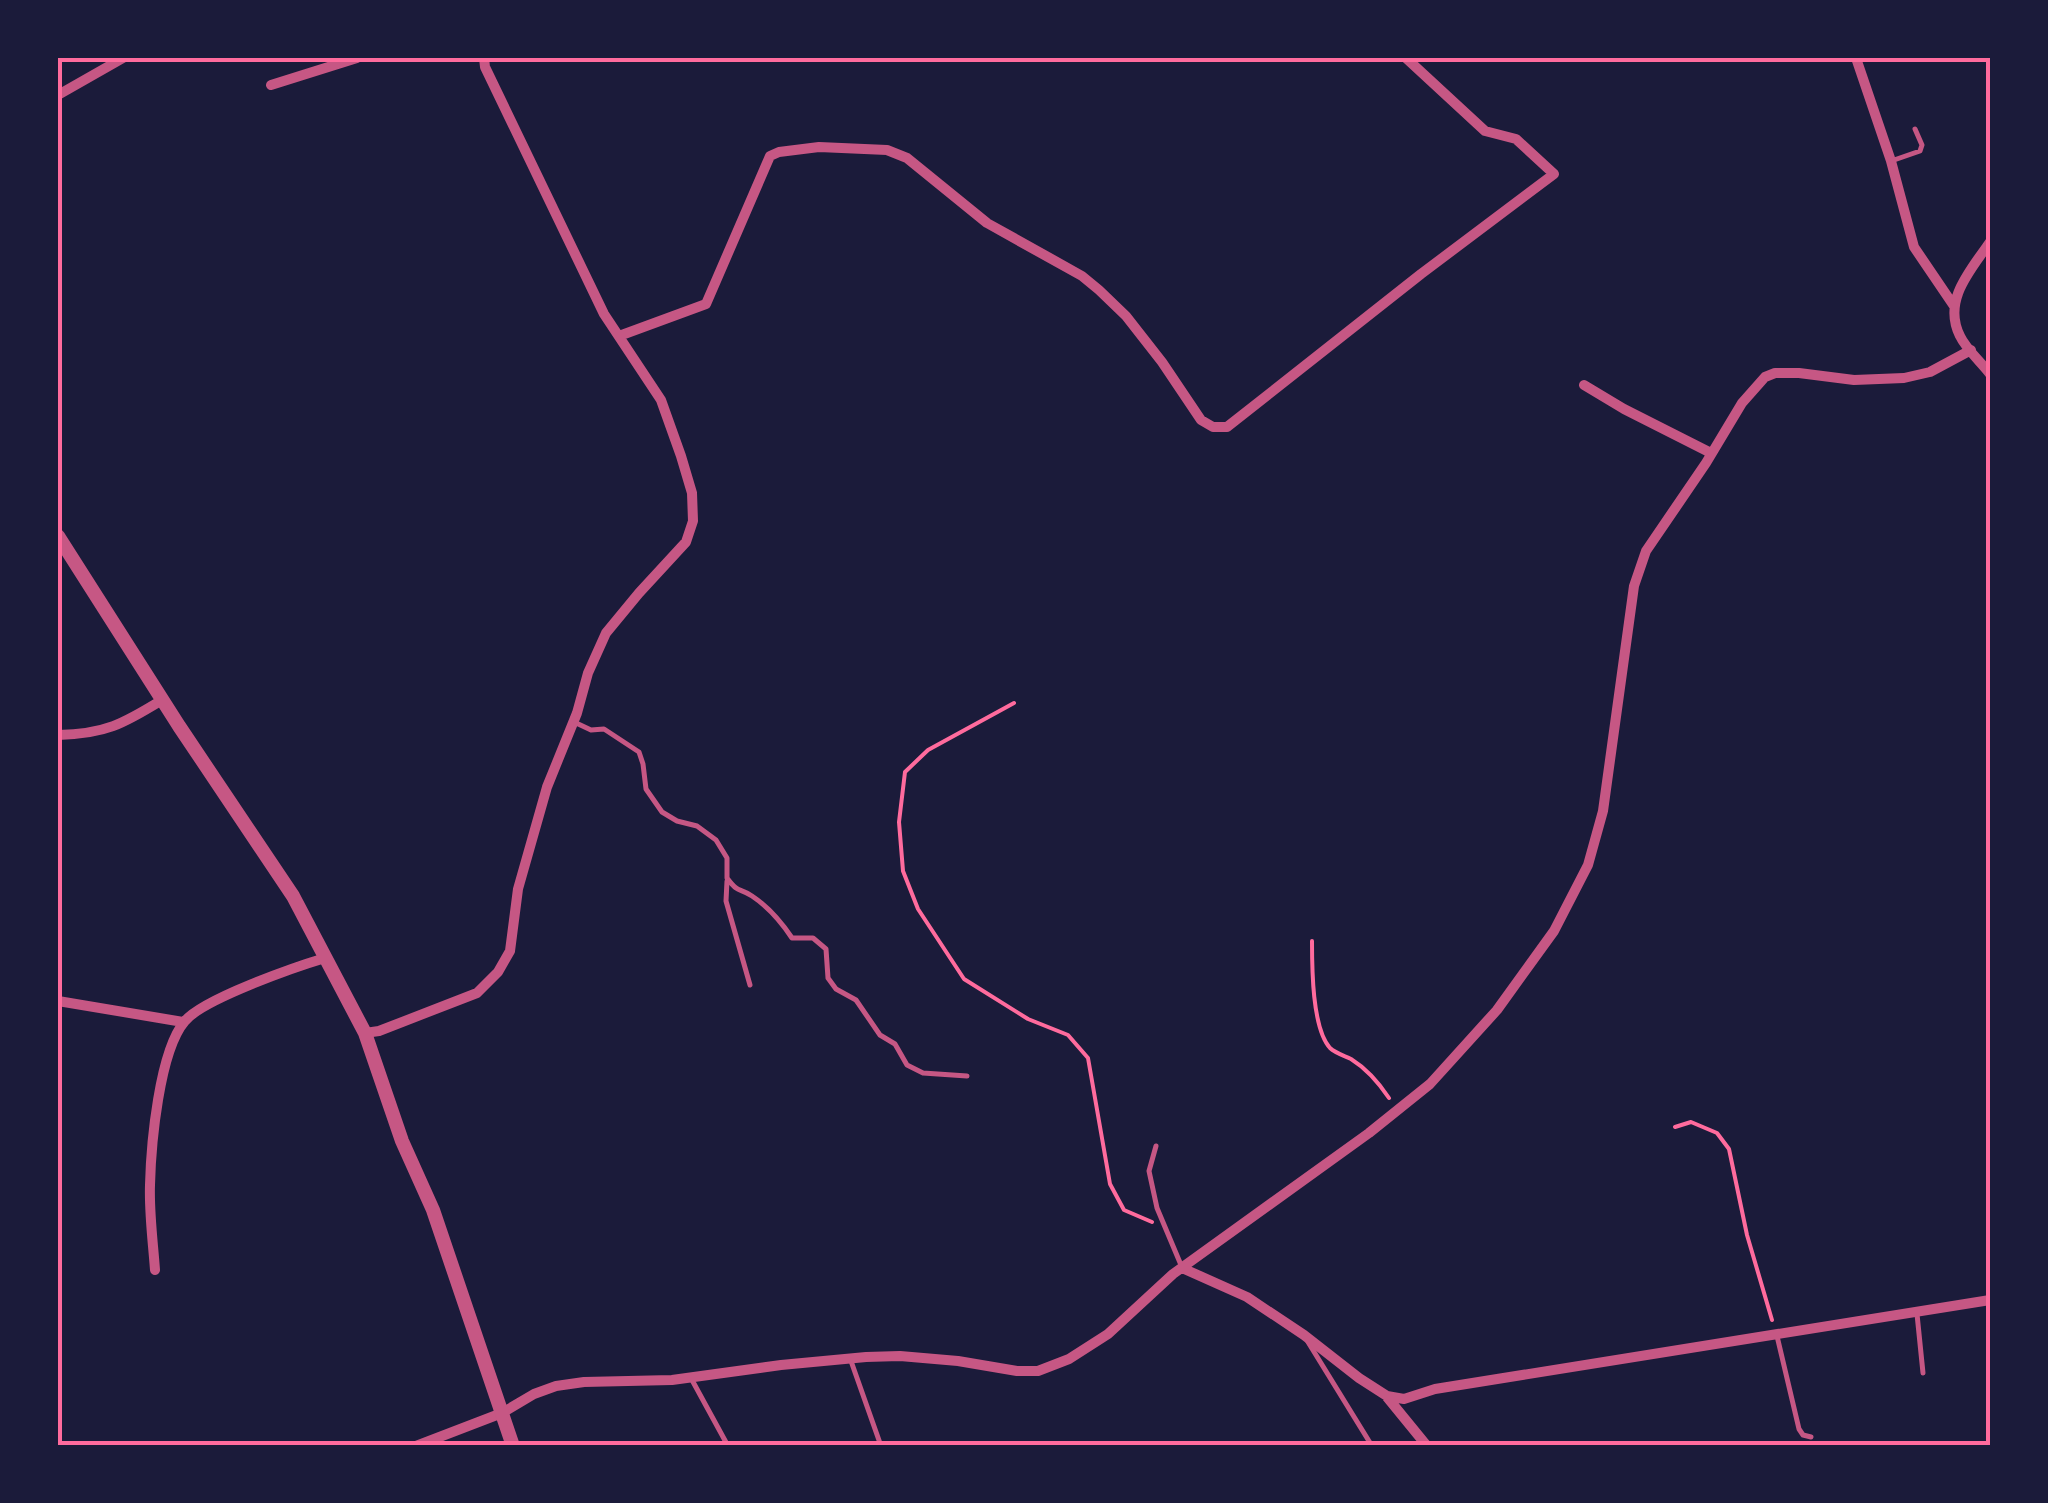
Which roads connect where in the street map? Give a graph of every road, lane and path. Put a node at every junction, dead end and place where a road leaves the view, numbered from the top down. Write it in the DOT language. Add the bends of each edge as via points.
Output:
graph roads {
  1 [pos="123,58"];
  2 [pos="357,58"];
  3 [pos="484,58"];
  4 [pos="1406,58"];
  5 [pos="1856,58"];
  6 [pos="271,85"];
  7 [pos="58,95"];
  8 [pos="1914,129"];
  9 [pos="1891,161"];
  10 [pos="1990,242"];
  11 [pos="1954,306"];
  12 [pos="619,336"];
  13 [pos="1971,350"];
  14 [pos="1990,374"];
  15 [pos="1584,385"];
  16 [pos="1711,454"];
  17 [pos="58,536"];
  18 [pos="162,700"];
  19 [pos="1014,703"];
  20 [pos="574,722"];
  21 [pos="58,735"];
  22 [pos="727,878"];
  23 [pos="1312,941"];
  24 [pos="325,958"];
  25 [pos="750,985"];
  26 [pos="58,1001"];
  27 [pos="183,1022"];
  28 [pos="365,1033"];
  29 [pos="966,1076"];
  30 [pos="1396,1111"];
  31 [pos="1676,1127"];
  32 [pos="1156,1146"];
  33 [pos="1165,1228"];
  34 [pos="1182,1268"];
  35 [pos="154,1270"];
  36 [pos="1990,1300"];
  37 [pos="1917,1312"];
  38 [pos="1776,1334"];
  39 [pos="1304,1335"];
  40 [pos="850,1358"];
  41 [pos="1923,1373"];
  42 [pos="690,1378"];
  43 [pos="1386,1396"];
  44 [pos="502,1413"];
  45 [pos="1812,1437"];
  46 [pos="416,1446"];
  47 [pos="513,1446"];
  48 [pos="728,1446"];
  49 [pos="881,1446"];
  50 [pos="1372,1446"];
  51 [pos="1427,1446"];
  1 -- 7 [label="street"];
  2 -- 6 [label="street"];
  3 -- 12 [label="street"];
  4 -- 12 [label="street" via="1485,130 1516,139 1554,174 1226,427 1202,420 1126,316 1082,276 987,223 907,158 887,150 819,147 770,156 706,304"];
  5 -- 9 [label="street"];
  8 -- 9 [label="lane" via="1920,151"];
  9 -- 11 [label="street" via="1914,246"];
  10 -- 11 [label="street" via="1960,285"];
  11 -- 13 [label="street" via="1960,336"];
  12 -- 20 [label="street" via="661,400 692,493 693,521 686,542 606,633"];
  13 -- 14 [label="street"];
  13 -- 16 [label="street" via="1904,378 1765,377"];
  15 -- 16 [label="street"];
  16 -- 30 [label="street" via="1646,551 1634,586 1602,812 1588,865 1554,931 1497,1010"];
  17 -- 18 [label="street"];
  18 -- 21 [label="street" via="120,726"];
  18 -- 24 [label="street" via="293,896"];
  19 -- 33 [label="path" via="928,750 905,772 899,822 904,871 918,909 964,979 1068,1035 1088,1058 1110,1184 1124,1210"];
  20 -- 22 [label="lane" via="604,729 639,752 646,789 662,812 716,840 728,858"];
  20 -- 28 [label="street" via="547,787 518,889 510,951 498,972 477,993"];
  22 -- 25 [label="lane" via="726,901"];
  22 -- 29 [label="lane" via="792,938 813,938 826,949 828,978 856,1000 907,1065 924,1074"];
  23 -- 30 [label="path" via="1318,1020 1330,1048 1380,1084"];
  24 -- 27 [label="street" via="198,1008"];
  24 -- 28 [label="street"];
  26 -- 27 [label="street"];
  27 -- 35 [label="street" via="160,1089 150,1186"];
  28 -- 44 [label="street"];
  30 -- 34 [label="street"];
  31 -- 38 [label="path" via="1691,1122 1717,1134 1729,1149"];
  32 -- 33 [label="lane" via="1149,1171"];
  33 -- 34 [label="lane"];
  34 -- 39 [label="street" via="1247,1297"];
  34 -- 40 [label="street" via="1108,1334 1038,1370 900,1356"];
  36 -- 37 [label="street"];
  37 -- 38 [label="street"];
  37 -- 41 [label="lane"];
  38 -- 43 [label="street" via="1404,1399"];
  38 -- 45 [label="lane" via="1799,1429"];
  39 -- 43 [label="street"];
  39 -- 50 [label="lane"];
  40 -- 42 [label="street"];
  40 -- 49 [label="lane"];
  42 -- 44 [label="street" via="556,1386"];
  42 -- 48 [label="lane"];
  43 -- 51 [label="street"];
  44 -- 46 [label="street"];
  44 -- 47 [label="street"];
}
